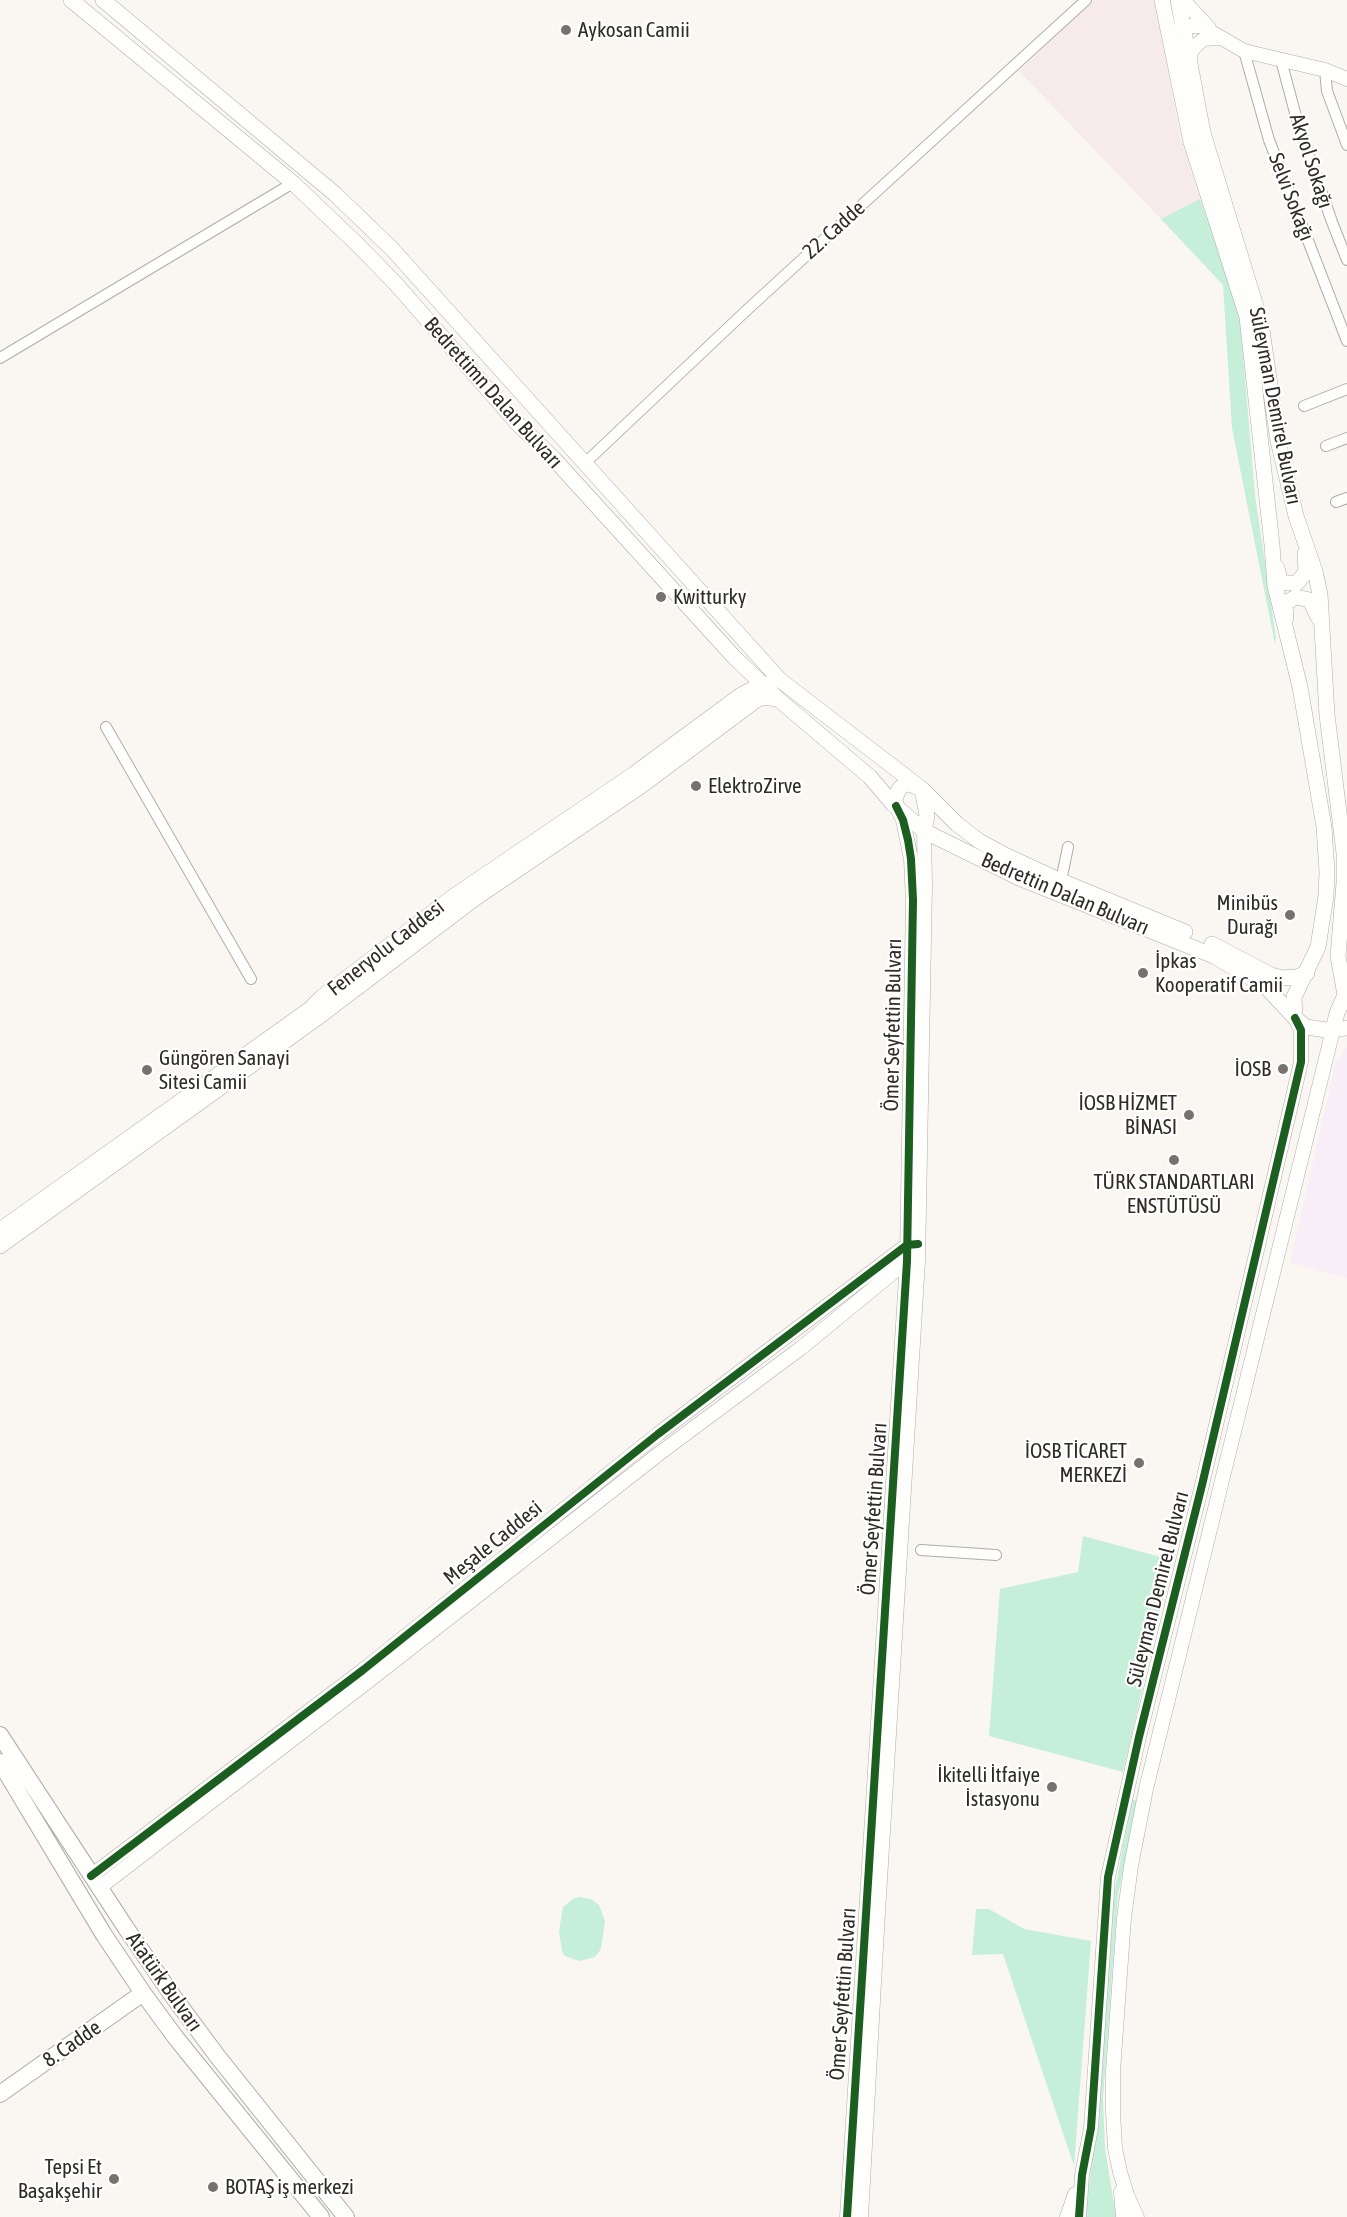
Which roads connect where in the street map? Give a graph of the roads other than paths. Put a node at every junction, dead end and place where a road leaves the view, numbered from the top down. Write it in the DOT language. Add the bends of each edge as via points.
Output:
graph roads {
  1 [pos="70,0"];
  2 [pos="103,0"];
  3 [pos="1086,0"];
  4 [pos="1162,0"];
  5 [pos="1178,0"];
  6 [pos="1183,0"];
  7 [pos="1177,31"];
  8 [pos="1220,38"];
  9 [pos="1244,51"];
  10 [pos="1189,58"];
  11 [pos="1281,60"];
  12 [pos="1325,70"];
  13 [pos="1347,79"];
  14 [pos="1347,145"];
  15 [pos="292,183"];
  16 [pos="1347,260"];
  17 [pos="1347,341"];
  18 [pos="0,358"];
  19 [pos="1347,389"];
  20 [pos="1304,406"];
  21 [pos="1347,438"];
  22 [pos="1326,446"];
  23 [pos="585,463"];
  24 [pos="1347,498"];
  25 [pos="1336,502"];
  26 [pos="1303,541"];
  27 [pos="1272,545"];
  28 [pos="1322,631"];
  29 [pos="1288,634"];
  30 [pos="734,657"];
  31 [pos="780,680"];
  32 [pos="764,685"];
  33 [pos="738,697"];
  34 [pos="778,699"];
  35 [pos="106,727"];
  36 [pos="884,760"];
  37 [pos="875,783"];
  38 [pos="922,789"];
  39 [pos="1343,803"];
  40 [pos="896,806"];
  41 [pos="924,831"];
  42 [pos="1345,841"];
  43 [pos="1068,848"];
  44 [pos="1061,881"];
  45 [pos="1307,973"];
  46 [pos="251,979"];
  47 [pos="1346,987"];
  48 [pos="1295,1018"];
  49 [pos="1340,1029"];
  50 [pos="0,1230"];
  51 [pos="913,1245"];
  52 [pos="0,1246"];
  53 [pos="913,1261"];
  54 [pos="921,1550"];
  55 [pos="996,1555"];
  56 [pos="0,1735"];
  57 [pos="1,1764"];
  58 [pos="95,1882"];
  59 [pos="74,1885"];
  60 [pos="143,1994"];
  61 [pos="0,2094"];
  62 [pos="1120,2172"];
  63 [pos="1082,2175"];
  64 [pos="854,2215"];
  65 [pos="321,2217"];
  66 [pos="346,2217"];
  67 [pos="1067,2217"];
  68 [pos="1079,2217"];
  69 [pos="1123,2217"];
  70 [pos="1137,2217"];
  1 -- 15 [label="main road, Bedrettimn Dalan Bulvarı"];
  2 -- 23 [label="main road, Bedrettimn Dalan Bulvarı" via="335,194 392,249"];
  3 -- 23 [label="street, 22. Cadde"];
  4 -- 7 [label="main road, Süleyman Demirel Bulvarı"];
  5 -- 7 [label="main road, Süleyman Demirel Bulvarı"];
  6 -- 8 [label="street"];
  7 -- 8 [label="street" via="1201,26"];
  7 -- 10 [label="main road, Süleyman Demirel Bulvarı"];
  7 -- 27 [label="main road, Süleyman Demirel Bulvarı" via="1191,142 1247,317"];
  8 -- 9 [label="street"];
  8 -- 10 [label="street" via="1204,39"];
  9 -- 11 [label="street"];
  9 -- 17 [label="street, Selvi Sokağı" via="1269,140"];
  10 -- 26 [label="main road, Süleyman Demirel Bulvarı" via="1203,133 1261,323 1278,441"];
  11 -- 12 [label="street"];
  11 -- 16 [label="street, Akyol Sokağı" via="1298,124"];
  12 -- 13 [label="street"];
  12 -- 14 [label="street" via="1327,91"];
  15 -- 18 [label="street"];
  15 -- 30 [label="main road, Bedrettimn Dalan Bulvarı" via="396,284 517,423"];
  19 -- 20 [label="street"];
  21 -- 22 [label="street"];
  23 -- 31 [label="main road, Bedrettimn Dalan Bulvarı"];
  24 -- 25 [label="street"];
  26 -- 27 [label="main road" via="1306,572 1297,583 1289,585 1280,580"];
  26 -- 28 [label="main road, Süleyman Demirel Bulvarı" via="1320,594"];
  27 -- 29 [label="main road, Süleyman Demirel Bulvarı" via="1275,586"];
  28 -- 29 [label="main road" via="1315,606 1310,600 1296,597 1285,606"];
  28 -- 39 [label="main road, Süleyman Demirel Bulvarı" via="1327,715"];
  29 -- 45 [label="main road, Süleyman Demirel Bulvarı" via="1324,827 1327,872 1318,946"];
  30 -- 32 [label="main road, Bedrettimn Dalan Bulvarı"];
  30 -- 33 [label="main road" via="742,668"];
  31 -- 32 [label="main road, Feneryolu Caddesi"];
  31 -- 36 [label="main road, Bedrettimn Dalan Bulvarı"];
  32 -- 33 [label="main road, Feneryolu Caddesi"];
  32 -- 34 [label="main road, Bedrettimn Dalan Bulvarı"];
  33 -- 50 [label="main road, Feneryolu Caddesi" via="634,774 453,896 310,1009"];
  34 -- 37 [label="main road, Bedrettimn Dalan Bulvarı"];
  34 -- 52 [label="main road, Feneryolu Caddesi" via="762,697 755,701 640,786 474,899 317,1018"];
  35 -- 46 [label="street"];
  36 -- 37 [label="main road" via="890,779 883,784"];
  36 -- 38 [label="main road, Bedrettimn Dalan Bulvarı"];
  37 -- 40 [label="main road, Bedrettimn Dalan Bulvarı"];
  38 -- 40 [label="main road" via="907,783 895,797"];
  38 -- 41 [label="main road" via="927,815"];
  38 -- 44 [label="main road, Bedrettin Dalan Bulvarı" via="979,841"];
  39 -- 42 [label="main road, Süleyman Demirel Bulvarı"];
  40 -- 41 [label="main road, Bedrettin Dalan Bulvarı"];
  40 -- 51 [label="street, Ömer Seyfettin Bulvarı" via="908,840 913,892"];
  41 -- 48 [label="main road, Bedrettin Dalan Bulvarı" via="1019,878 1214,956 1266,987"];
  41 -- 51 [label="street, Ömer Seyfettin Bulvarı" via="925,909"];
  42 -- 47 [label="main road, Süleyman Demirel Bulvarı" via="1338,956"];
  43 -- 44 [label="street"];
  44 -- 45 [label="main road, Bedrettin Dalan Bulvarı" via="1190,934 1271,975 1282,978"];
  45 -- 48 [label="main road, Süleyman Demirel Bulvarı" via="1294,997"];
  47 -- 49 [label="main road, Süleyman Demirel Bulvarı"];
  48 -- 49 [label="main road" via="1311,1029"];
  48 -- 63 [label="street, Süleyman Demirel Bulvarı" via="1301,1030 1299,1072 1108,1877 1091,2128"];
  49 -- 62 [label="street, Süleyman Demirel Bulvarı" via="1148,1778 1124,1918 1113,2071 1115,2148"];
  51 -- 53 [label="street, Ömer Seyfettin Bulvarı"];
  51 -- 58 [label="street, Meşale Caddesi" via="658,1434"];
  53 -- 58 [label="street, Meşale Caddesi"];
  53 -- 64 [label="street, Ömer Seyfettin Bulvarı"];
  54 -- 55 [label="street"];
  56 -- 58 [label="main road, Atatürk Bulvarı"];
  57 -- 59 [label="main road, Atatürk Bulvarı"];
  58 -- 59 [label="main road"];
  58 -- 66 [label="main road, Atatürk Bulvarı" via="218,2057"];
  59 -- 60 [label="main road, Atatürk Bulvarı"];
  60 -- 61 [label="main road, 8. Cadde"];
  60 -- 65 [label="main road, Atatürk Bulvarı"];
  62 -- 69 [label="street"];
  62 -- 70 [label="street, Süleyman Demirel Bulvarı"];
  63 -- 67 [label="street"];
  63 -- 68 [label="street"];
}
